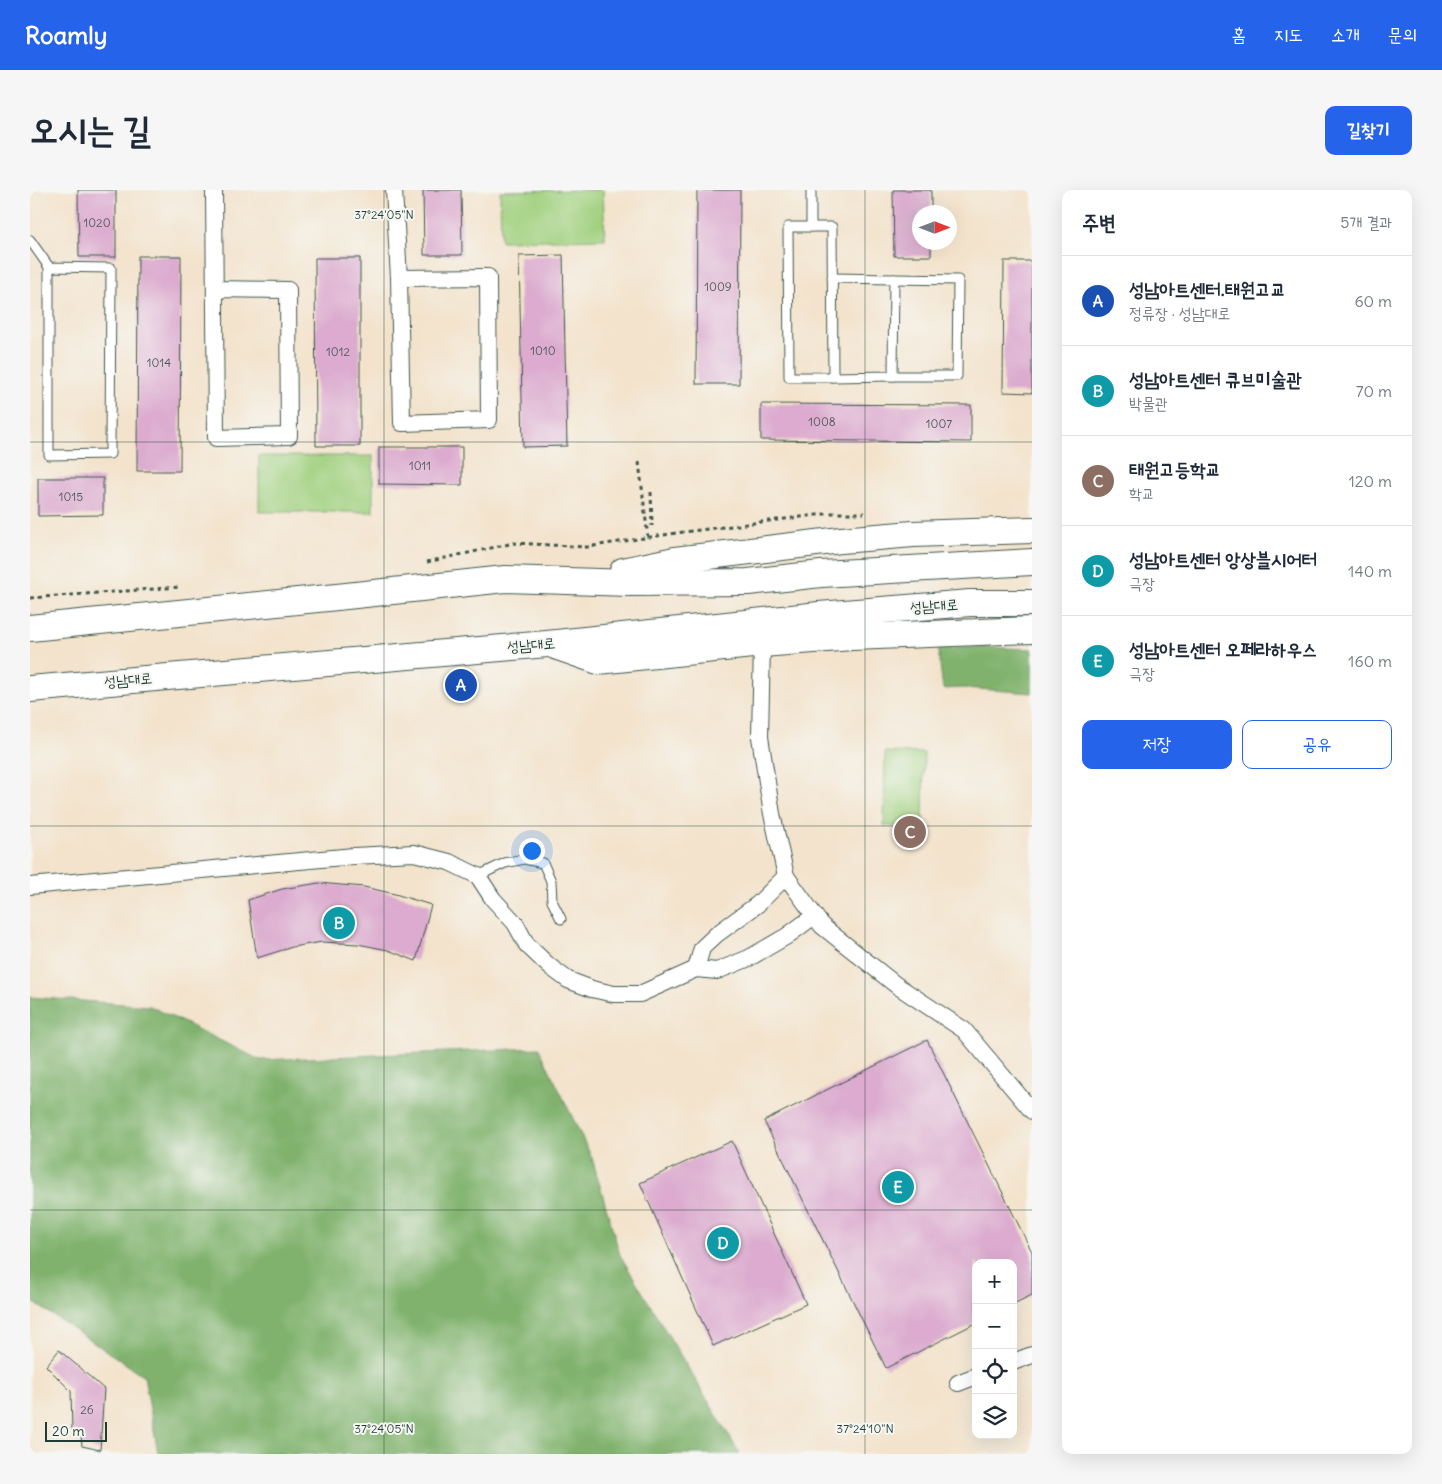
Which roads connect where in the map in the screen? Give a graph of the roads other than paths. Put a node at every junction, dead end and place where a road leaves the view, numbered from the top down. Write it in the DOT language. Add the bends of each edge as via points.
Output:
graph roads {
  1 [pos="214,190"];
  2 [pos="394,190"];
  3 [pos="811,190"];
  4 [pos="811,227"];
  5 [pos="30,240"];
  6 [pos="48,267"];
  7 [pos="399,278"];
  8 [pos="832,278"];
  9 [pos="894,279"];
  10 [pos="215,290"];
  11 [pos="893,376"];
  12 [pos="834,377"];
  13 [pos="1032,530"];
  14 [pos="1032,562"];
  15 [pos="580,580"];
  16 [pos="1032,603"];
  17 [pos="30,628"];
  18 [pos="1032,630"];
  19 [pos="547,644"];
  20 [pos="762,644"];
  21 [pos="30,689"];
  22 [pos="478,876"];
  23 [pos="786,876"];
  24 [pos="30,886"];
  25 [pos="814,916"];
  26 [pos="561,919"];
  27 [pos="696,970"];
  28 [pos="1032,1110"];
  29 [pos="1032,1356"];
  30 [pos="1017,1361"];
  31 [pos="972,1378"];
  32 [pos="958,1383"];
  1 -- 10 [label="street"];
  2 -- 7 [label="street"];
  3 -- 4 [label="lane"];
  4 -- 8 [label="lane" via="832,227"];
  4 -- 12 [label="lane" via="788,227 789,377"];
  5 -- 6 [label="lane"];
  6 -- 6 [label="lane" via="48,455 110,454 110,268"];
  7 -- 7 [label="street" via="402,423 489,420 488,277"];
  8 -- 9 [label="lane"];
  8 -- 12 [label="lane"];
  9 -- 11 [label="lane"];
  9 -- 11 [label="lane" via="958,280 957,376"];
  10 -- 10 [label="street" via="216,438 289,436 288,290"];
  11 -- 12 [label="lane"];
  13 -- 15 [label="main road" via="841,540 674,560"];
  14 -- 15 [label="main road" via="821,574 748,582"];
  15 -- 17 [label="main road" via="505,579"];
  16 -- 19 [label="main road, 성남대로" via="970,603 819,615"];
  18 -- 20 [label="main road"];
  19 -- 20 [label="main road" via="598,661"];
  19 -- 21 [label="main road, 성남대로"];
  20 -- 23 [label="street" via="760,737"];
  22 -- 24 [label="street" via="450,862 414,853"];
  22 -- 26 [label="lane" via="518,860 543,863 551,880 552,901"];
  22 -- 27 [label="street" via="493,899 515,922 527,945 568,980 614,994 640,994"];
  23 -- 25 [label="street"];
  23 -- 27 [label="street" via="758,904 702,948"];
  25 -- 27 [label="street" via="749,958 717,971"];
  25 -- 28 [label="street" via="822,926 896,985 964,1030"];
  29 -- 30 [label="street"];
  31 -- 32 [label="street"];
}
